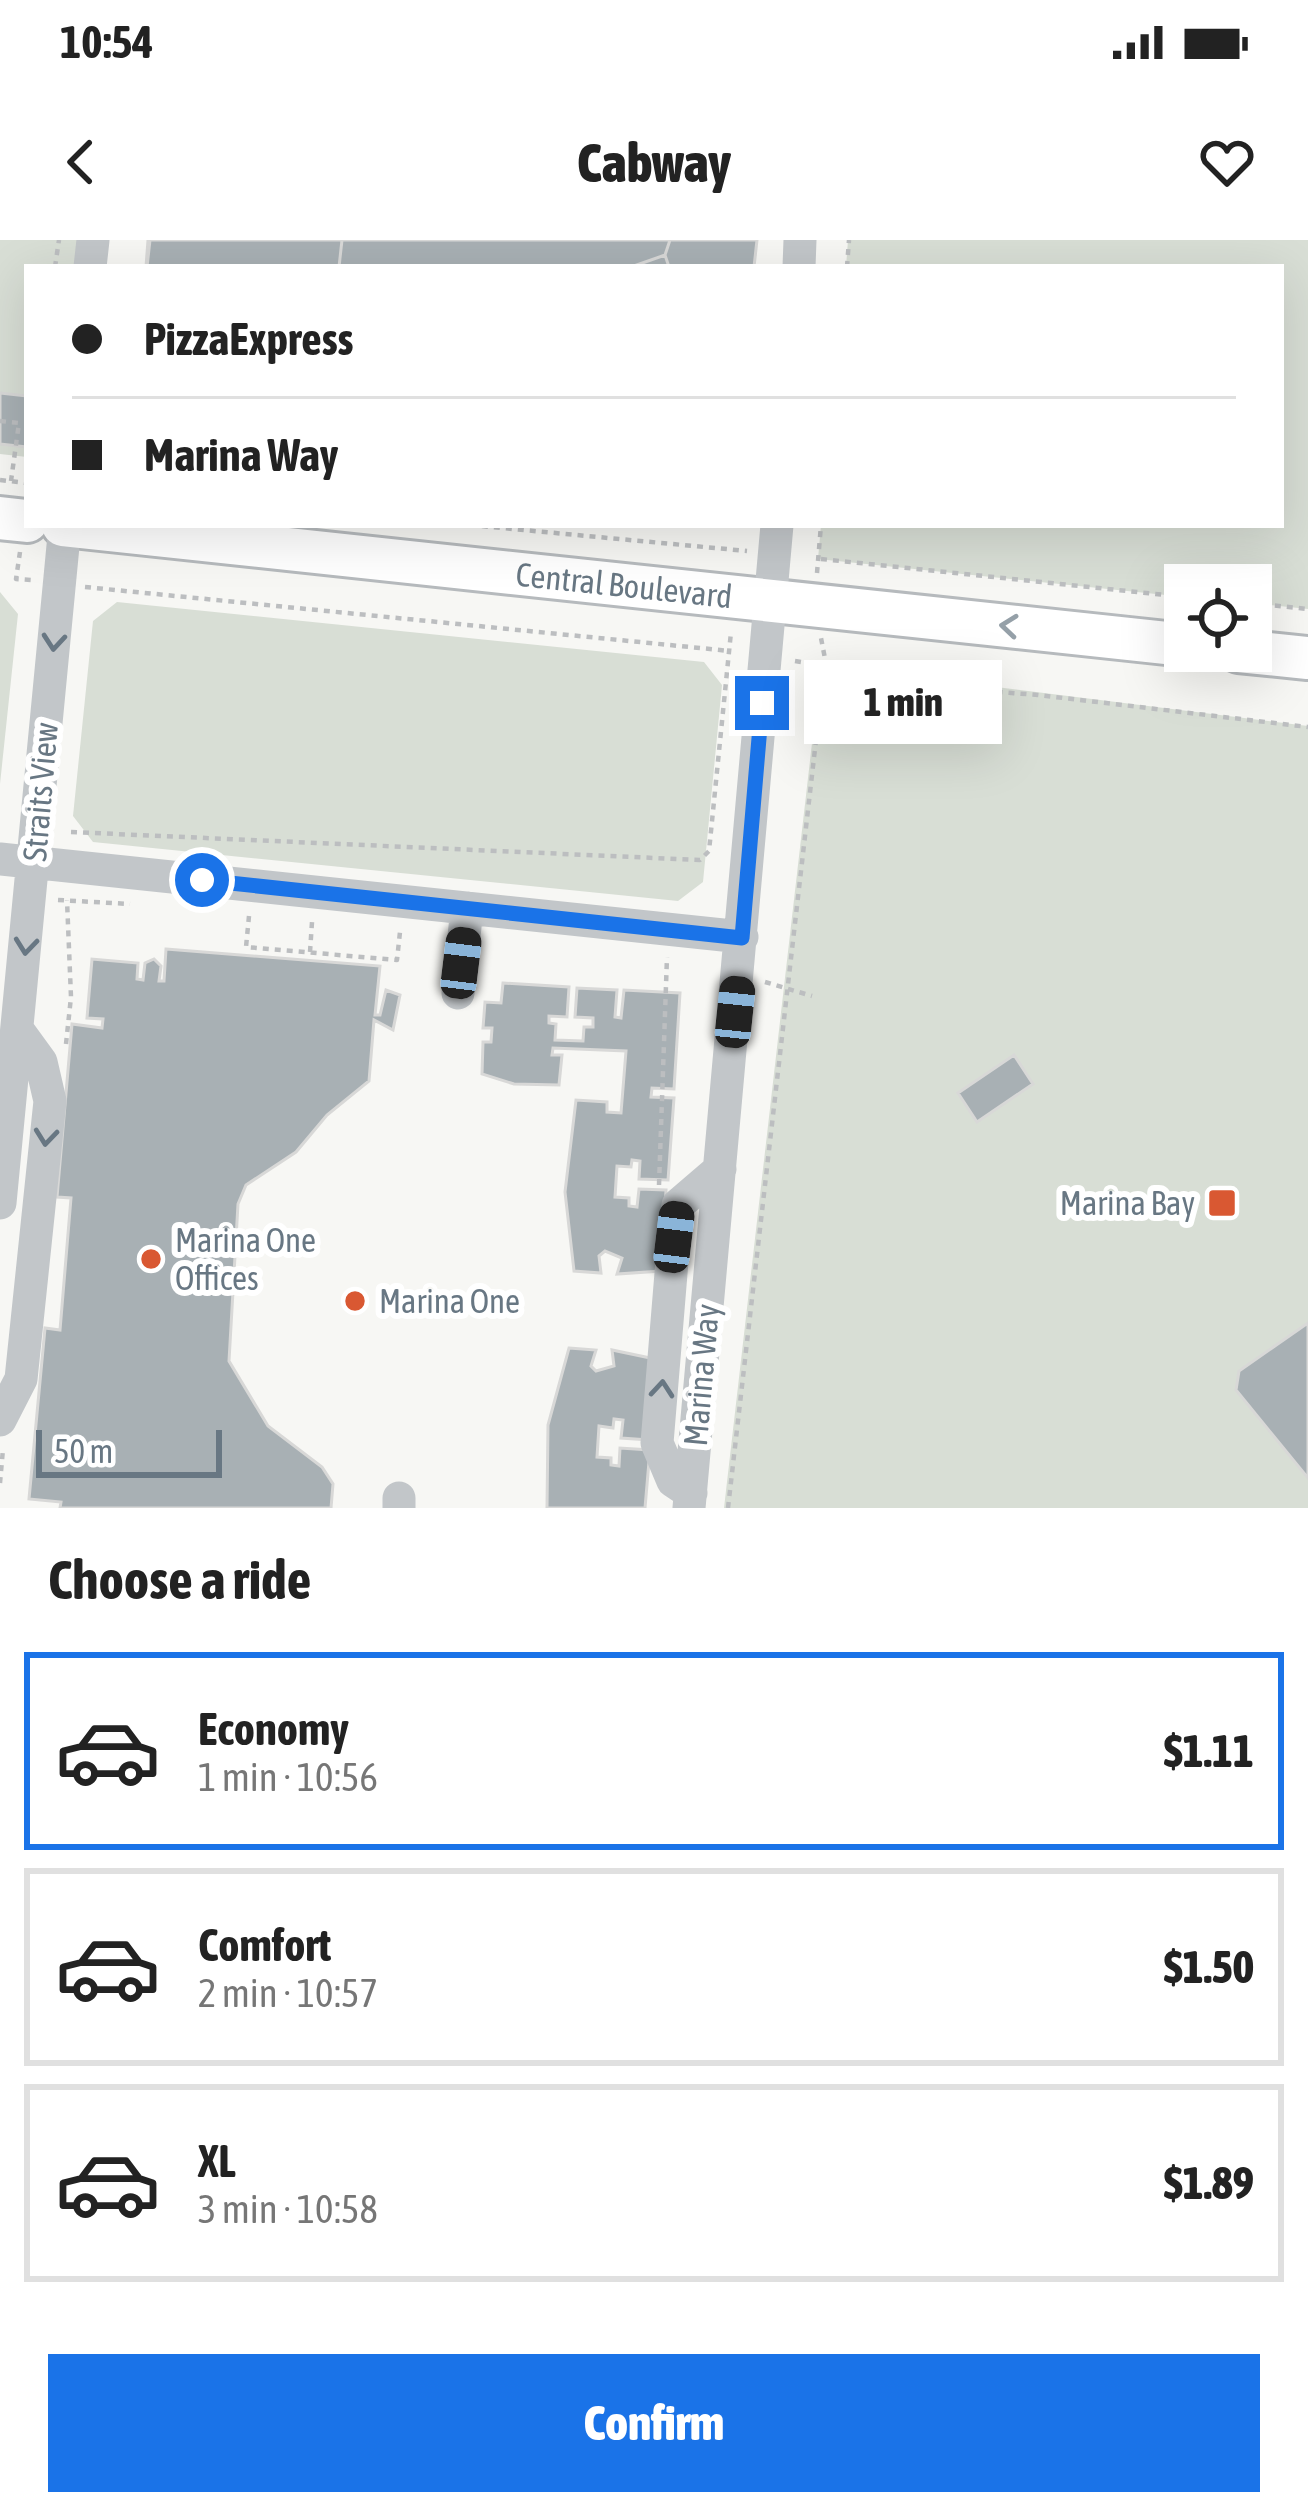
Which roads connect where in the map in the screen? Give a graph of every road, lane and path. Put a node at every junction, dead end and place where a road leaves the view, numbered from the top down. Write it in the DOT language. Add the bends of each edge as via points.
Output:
graph roads {
  1 [pos="0,421"];
  2 [pos="0,480"];
  3 [pos="6,500"];
  4 [pos="64,528"];
  5 [pos="92,528"];
  6 [pos="502,528"];
  7 [pos="777,528"];
  8 [pos="821,528"];
  9 [pos="747,551"];
  10 [pos="16,579"];
  11 [pos="59,583"];
  12 [pos="1164,595"];
  13 [pos="770,601"];
  14 [pos="1272,605"];
  15 [pos="1308,609"];
  16 [pos="1164,643"];
  17 [pos="728,651"];
  18 [pos="1272,654"];
  19 [pos="766,656"];
  20 [pos="1308,658"];
  21 [pos="829,679"];
  22 [pos="1308,728"];
  23 [pos="70,832"];
  24 [pos="17,861"];
  25 [pos="467,908"];
  26 [pos="250,912"];
  27 [pos="312,918"];
  28 [pos="400,926"];
  29 [pos="742,938"];
  30 [pos="310,952"];
  31 [pos="667,952"];
  32 [pos="458,993"];
  33 [pos="17,1029"];
  34 [pos="658,1202"];
  35 [pos="0,1203"];
  36 [pos="0,1420"];
  37 [pos="690,1501"];
  38 [pos="728,1508"];
  1 -- 3 [label="path" via="19,423"];
  2 -- 3 [label="path"];
  4 -- 11 [label="street, Straits View"];
  5 -- 13 [label="main road, Central Boulevard"];
  6 -- 9 [label="path"];
  7 -- 13 [label="street, Marina Way"];
  8 -- 12 [label="path" via="818,559"];
  10 -- 11 [label="path"];
  11 -- 17 [label="path"];
  11 -- 24 [label="street, Straits View, one-way"];
  16 -- 13 [label="main road, Central Boulevard, one-way"];
  13 -- 19 [label="street, Marina Way"];
  14 -- 15 [label="path"];
  17 -- 19 [label="path"];
  17 -- 23 [label="path" via="709,850 700,860"];
  18 -- 20 [label="main road"];
  19 -- 21 [label="path" via="821,665"];
  19 -- 29 [label="street, Marina Way"];
  21 -- 22 [label="path"];
  21 -- 38 [label="path"];
  24 -- 25 [label="street"];
  24 -- 33 [label="street, Straits View, one-way"];
  25 -- 29 [label="street"];
  25 -- 32 [label="street"];
  26 -- 30 [label="path" via="246,947"];
  27 -- 30 [label="path"];
  28 -- 30 [label="path" via="397,960"];
  37 -- 29 [label="street, Marina Way, one-way"];
  31 -- 34 [label="path"];
  33 -- 35 [label="street, Straits View"];
  33 -- 36 [label="street, one-way" via="40,1062 50,1101 21,1379"];
}
